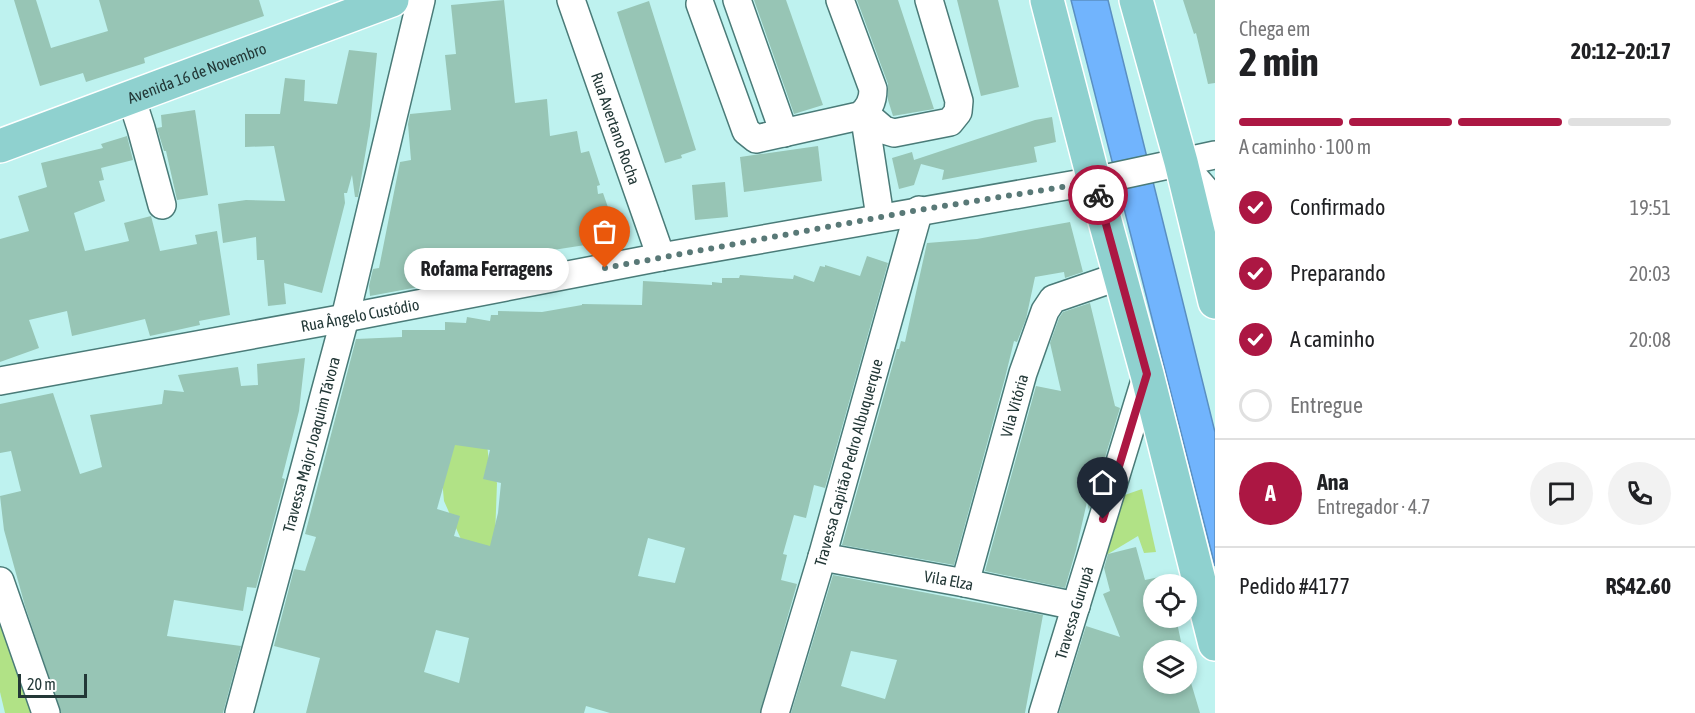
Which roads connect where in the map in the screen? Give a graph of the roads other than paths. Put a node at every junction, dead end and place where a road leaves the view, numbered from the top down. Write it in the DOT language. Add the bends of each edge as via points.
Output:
graph roads {
  1 [pos="392,0"];
  2 [pos="421,0"];
  3 [pos="571,0"];
  4 [pos="737,0"];
  5 [pos="840,0"];
  6 [pos="929,0"];
  7 [pos="1047,0"];
  8 [pos="1136,0"];
  9 [pos="700,4"];
  10 [pos="130,97"];
  11 [pos="864,113"];
  12 [pos="784,133"];
  13 [pos="0,146"];
  14 [pos="1215,155"];
  15 [pos="1168,166"];
  16 [pos="1102,180"];
  17 [pos="162,205"];
  18 [pos="919,210"];
  19 [pos="1215,214"];
  20 [pos="880,217"];
  21 [pos="661,257"];
  22 [pos="1211,265"];
  23 [pos="1120,276"];
  24 [pos="1215,302"];
  25 [pos="345,318"];
  26 [pos="1147,374"];
  27 [pos="0,381"];
  28 [pos="822,557"];
  29 [pos="0,582"];
  30 [pos="965,582"];
  31 [pos="1076,606"];
  32 [pos="1215,644"];
  33 [pos="46,713"];
  34 [pos="239,713"];
  35 [pos="775,713"];
  36 [pos="1043,713"];
  1 -- 10 [label="main road, Avenida 16 de Novembro"];
  2 -- 25 [label="street, Travessa Major Joaquim Távora"];
  3 -- 21 [label="street, Rua Avertano Rocha"];
  4 -- 12 [label="street"];
  5 -- 11 [label="street" via="873,89"];
  6 -- 11 [label="street" via="959,101 958,112 950,122 894,134"];
  7 -- 16 [label="main road"];
  8 -- 15 [label="main road"];
  9 -- 12 [label="street" via="746,131 756,139"];
  10 -- 13 [label="main road, Avenida 16 de Novembro"];
  10 -- 17 [label="street"];
  11 -- 12 [label="street"];
  11 -- 20 [label="street"];
  14 -- 15 [label="street, Rua Ângelo Custódio"];
  15 -- 16 [label="street, Rua Ângelo Custódio"];
  15 -- 19 [label="street" via="1207,192"];
  15 -- 22 [label="main road"];
  16 -- 18 [label="street, Rua Ângelo Custódio"];
  16 -- 23 [label="main road"];
  18 -- 20 [label="street, Rua Ângelo Custódio"];
  18 -- 28 [label="street, Travessa Capitão Pedro Albuquerque"];
  20 -- 21 [label="street, Rua Ângelo Custódio"];
  21 -- 25 [label="street, Rua Ângelo Custódio"];
  22 -- 24 [label="main road"];
  23 -- 26 [label="main road"];
  23 -- 30 [label="street, Vila Vitória" via="1053,299 1045,311 1023,373"];
  25 -- 27 [label="street, Rua Ângelo Custódio"];
  25 -- 34 [label="street, Travessa Major Joaquim Távora"];
  26 -- 31 [label="street, Travessa Gurupá"];
  26 -- 32 [label="main road"];
  28 -- 30 [label="street, Vila Elza"];
  28 -- 35 [label="street, Travessa Capitão Pedro Albuquerque"];
  29 -- 33 [label="street"];
  30 -- 31 [label="street, Vila Elza"];
  31 -- 36 [label="street, Travessa Gurupá"];
}
